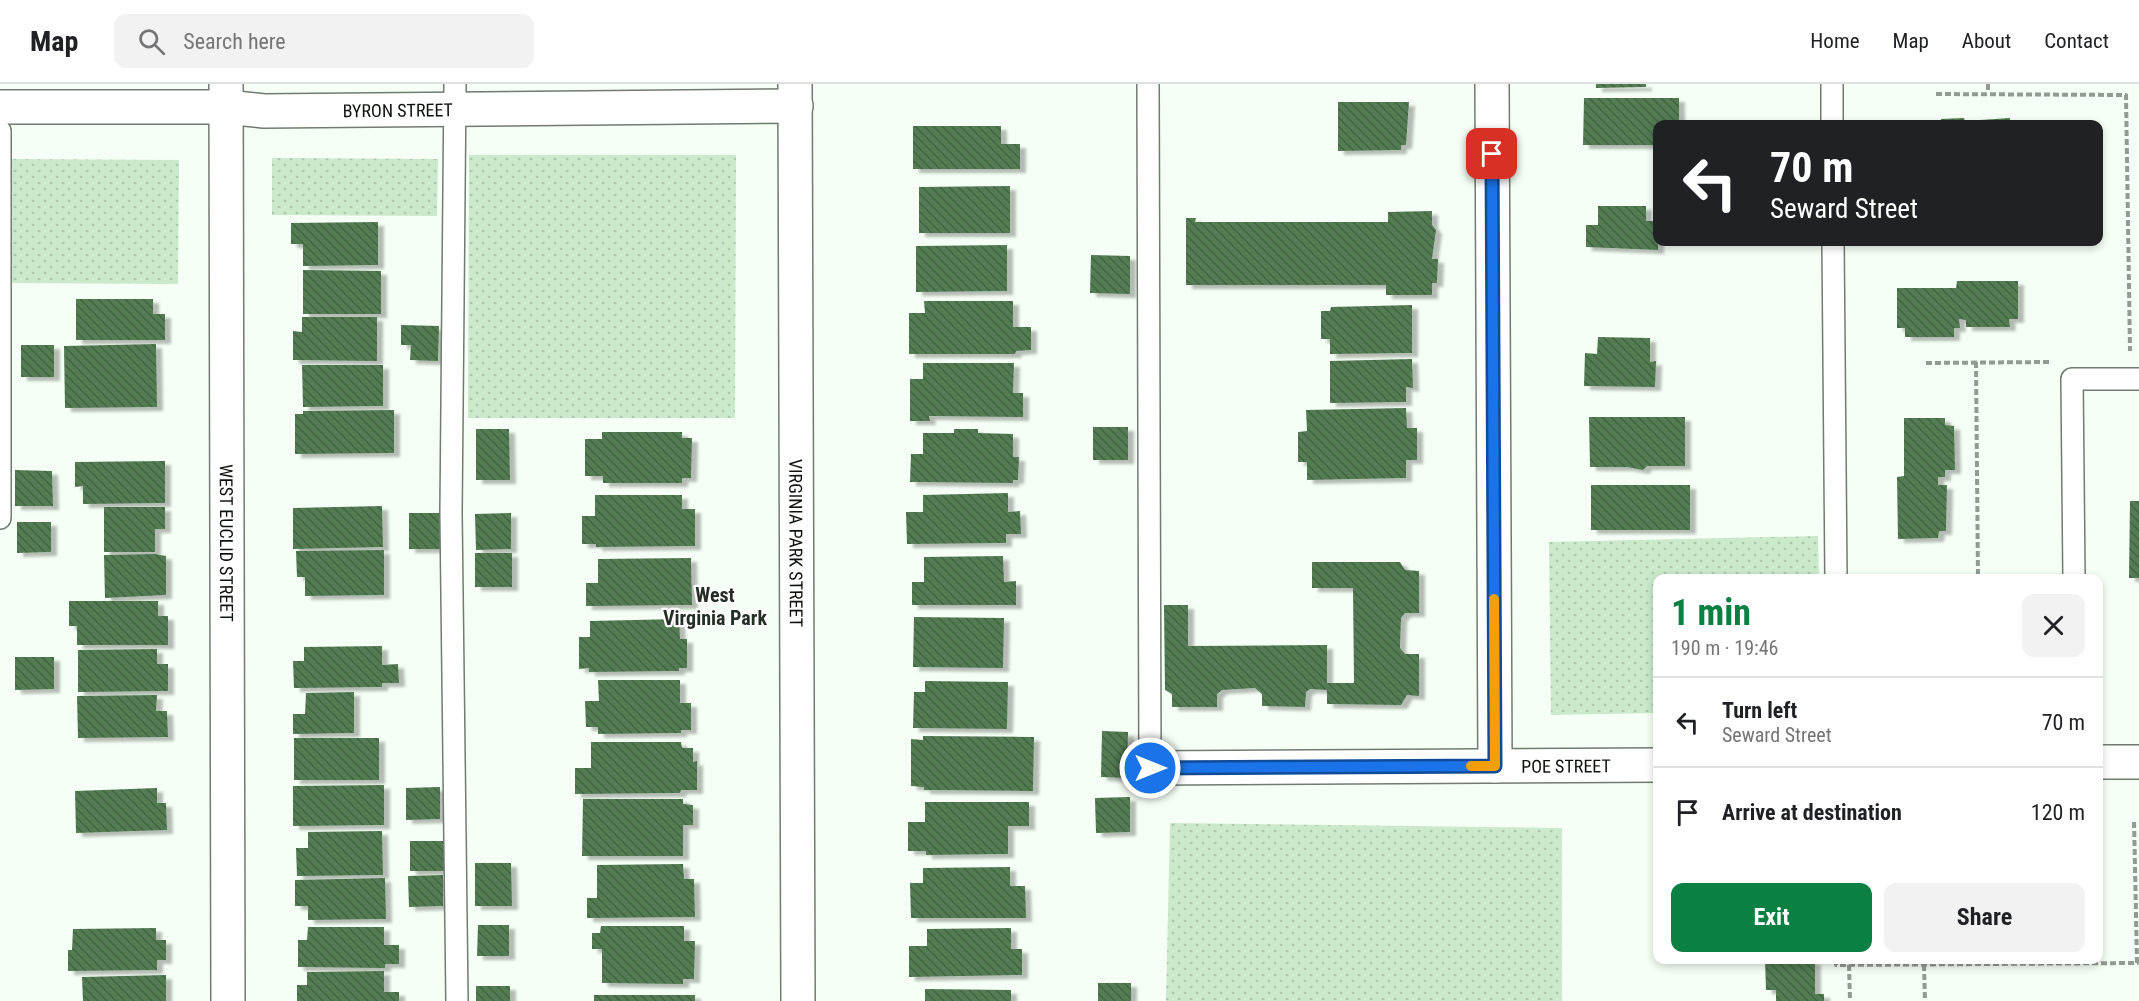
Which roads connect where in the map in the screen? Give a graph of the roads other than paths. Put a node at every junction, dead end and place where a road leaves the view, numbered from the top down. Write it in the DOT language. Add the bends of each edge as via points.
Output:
graph roads {
  1 [pos="1148,84"];
  2 [pos="1492,84"];
  3 [pos="1832,84"];
  4 [pos="226,95"];
  5 [pos="795,95"];
  6 [pos="455,97"];
  7 [pos="0,107"];
  8 [pos="1832,120"];
  9 [pos="0,131"];
  10 [pos="1833,246"];
  11 [pos="2139,379"];
  12 [pos="0,518"];
  13 [pos="1836,574"];
  14 [pos="2074,574"];
  15 [pos="2103,762"];
  16 [pos="2139,762"];
  17 [pos="1653,765"];
  18 [pos="1495,766"];
  19 [pos="1150,768"];
  20 [pos="228,1001"];
  21 [pos="456,1001"];
  22 [pos="798,1001"];
  1 -- 19 [label="lane"];
  2 -- 18 [label="street"];
  3 -- 8 [label="lane"];
  4 -- 6 [label="street, BYRON STREET" via="264,111"];
  4 -- 7 [label="street, BYRON STREET"];
  4 -- 20 [label="street, WEST EUCLID STREET"];
  5 -- 6 [label="street, BYRON STREET"];
  5 -- 22 [label="street, VIRGINIA PARK STREET"];
  6 -- 21 [label="lane" via="450,513"];
  9 -- 12 [label="lane"];
  10 -- 13 [label="lane"];
  11 -- 14 [label="lane" via="2072,379"];
  15 -- 16 [label="street"];
  17 -- 18 [label="street, POE STREET"];
  18 -- 19 [label="street, POE STREET"];
}
